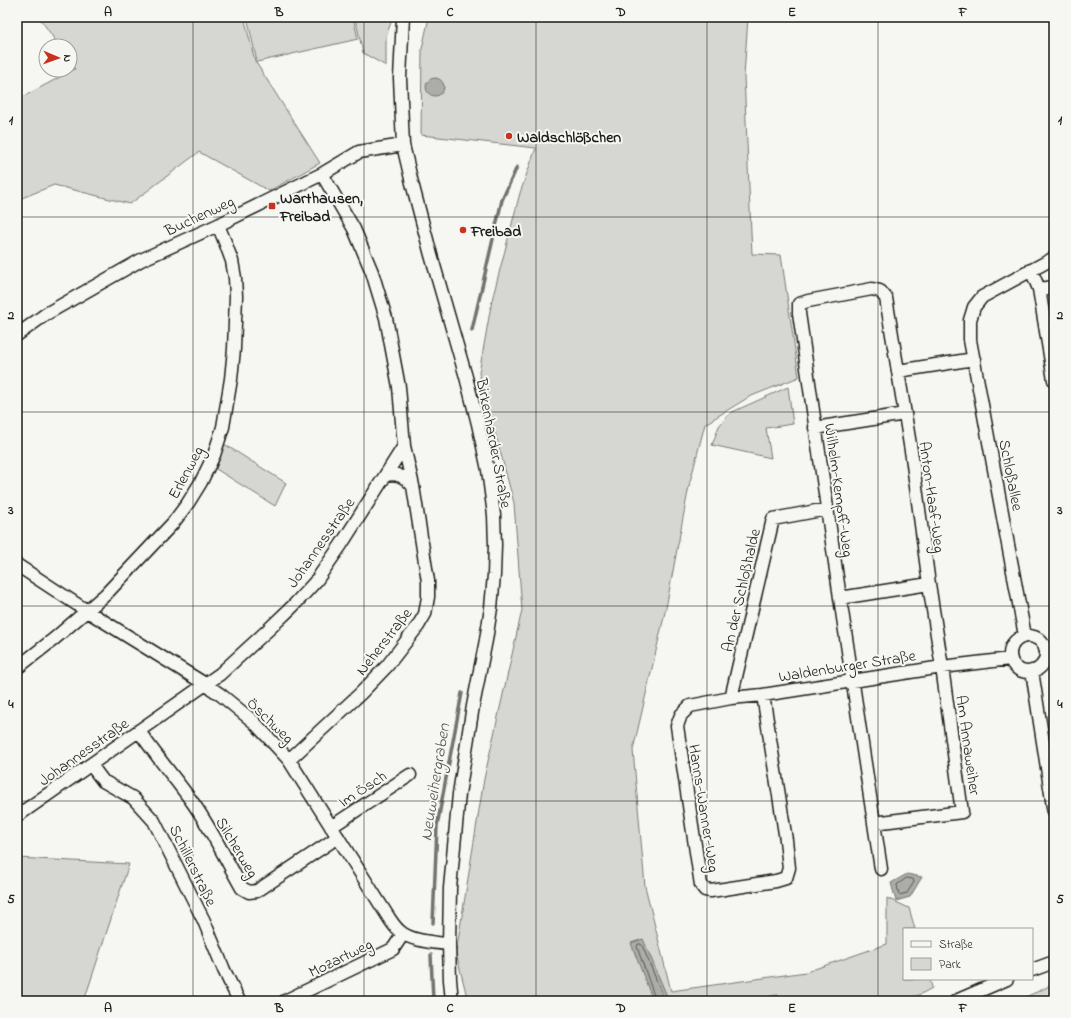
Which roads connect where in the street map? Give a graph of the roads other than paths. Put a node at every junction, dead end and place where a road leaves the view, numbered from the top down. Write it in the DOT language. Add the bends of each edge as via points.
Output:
graph roads {
  1 [pos="404,17"];
  2 [pos="404,145"];
  3 [pos="322,174"];
  4 [pos="218,225"];
  5 [pos="1054,258"];
  6 [pos="1031,270"];
  7 [pos="1054,287"];
  8 [pos="1039,289"];
  9 [pos="799,304"];
  10 [pos="17,335"];
  11 [pos="974,359"];
  12 [pos="898,371"];
  13 [pos="1054,380"];
  14 [pos="905,414"];
  15 [pos="815,428"];
  16 [pos="404,446"];
  17 [pos="386,475"];
  18 [pos="413,486"];
  19 [pos="827,509"];
  20 [pos="17,565"];
  21 [pos="929,584"];
  22 [pos="840,598"];
  23 [pos="87,611"];
  24 [pos="1025,636"];
  25 [pos="1050,650"];
  26 [pos="1010,659"];
  27 [pos="942,666"];
  28 [pos="17,668"];
  29 [pos="1032,671"];
  30 [pos="852,680"];
  31 [pos="205,684"];
  32 [pos="764,695"];
  33 [pos="731,698"];
  34 [pos="690,706"];
  35 [pos="139,731"];
  36 [pos="289,760"];
  37 [pos="91,765"];
  38 [pos="410,775"];
  39 [pos="1054,813"];
  40 [pos="17,816"];
  41 [pos="874,823"];
  42 [pos="334,832"];
  43 [pos="881,869"];
  44 [pos="403,934"];
  45 [pos="449,944"];
  46 [pos="1054,962"];
  47 [pos="1033,970"];
  48 [pos="1005,980"];
  49 [pos="239,1001"];
  50 [pos="285,1001"];
  51 [pos="452,1001"];
  52 [pos="956,1001"];
  1 -- 2 [label="street, Birkenharder Straße" via="400,78"];
  2 -- 3 [label="street, Buchenweg" via="359,152"];
  2 -- 45 [label="street, Birkenharder Straße" via="431,255 478,424 494,515 491,608 472,706 459,794 450,888"];
  3 -- 4 [label="street, Buchenweg"];
  3 -- 16 [label="street" via="354,229 372,272 386,318 397,380"];
  4 -- 10 [label="street, Buchenweg" via="141,260 46,314"];
  4 -- 23 [label="street, Erlenweg" via="232,261 236,296 231,379 223,427 214,455 201,482 173,523"];
  5 -- 6 [label="street"];
  6 -- 8 [label="street"];
  6 -- 11 [label="street, Schloßallee" via="982,297 974,307 970,320 970,340"];
  7 -- 8 [label="street"];
  8 -- 13 [label="street"];
  9 -- 12 [label="street, Anton-Haaf-Weg" via="872,290 880,291 886,298"];
  9 -- 15 [label="street, Wilhelm-Kempff-Weg"];
  11 -- 12 [label="street"];
  11 -- 24 [label="street, Schloßallee"];
  12 -- 14 [label="street, Anton-Haaf-Weg"];
  14 -- 15 [label="street"];
  14 -- 21 [label="street, Anton-Haaf-Weg"];
  15 -- 19 [label="street, Wilhelm-Kempff-Weg"];
  16 -- 17 [label="street, Johannesstraße"];
  16 -- 18 [label="street, Neherstraße"];
  17 -- 18 [label="street" via="401,475"];
  17 -- 31 [label="street, Johannesstraße" via="316,581 269,629 220,674"];
  18 -- 36 [label="street, Neherstraße" via="428,581 425,614 387,666"];
  19 -- 22 [label="street, Wilhelm-Kempff-Weg"];
  19 -- 33 [label="street, An der Schloßhalde" via="773,519"];
  20 -- 23 [label="street, Öschweg"];
  21 -- 22 [label="street"];
  21 -- 27 [label="street, Anton-Haaf-Weg"];
  22 -- 30 [label="street, Wilhelm-Kempff-Weg"];
  23 -- 28 [label="street, Erlenweg"];
  23 -- 31 [label="street, Öschweg"];
  24 -- 25 [label="street" via="1039,639"];
  24 -- 26 [label="street" via="1012,644"];
  25 -- 29 [label="street" via="1044,662"];
  26 -- 27 [label="street, Waldenburger Straße"];
  26 -- 29 [label="street" via="1019,670"];
  27 -- 30 [label="street, Waldenburger Straße"];
  27 -- 41 [label="street, Am Annaweiher" via="962,812"];
  29 -- 39 [label="street"];
  30 -- 32 [label="street, Waldenburger Straße"];
  30 -- 41 [label="street"];
  31 -- 35 [label="street, Johannesstraße"];
  31 -- 36 [label="street, Öschweg" via="254,722"];
  32 -- 33 [label="street, Waldenburger Straße"];
  32 -- 34 [label="street, Hanns-Wanner-Weg" via="789,868 786,878 776,881 712,891 705,890 701,885 677,726 681,715"];
  33 -- 34 [label="street, Waldenburger Straße"];
  35 -- 37 [label="street, Johannesstraße"];
  35 -- 42 [label="street, Silcherweg" via="193,804 242,888 249,892 257,891"];
  36 -- 42 [label="street, Öschweg"];
  37 -- 40 [label="street, Johannesstraße"];
  37 -- 49 [label="street, Schillerstraße" via="103,781 133,798 154,821 204,921"];
  38 -- 42 [label="street, Im Ösch"];
  41 -- 43 [label="street"];
  42 -- 44 [label="street, Öschweg" via="389,918"];
  44 -- 45 [label="street" via="434,943"];
  44 -- 50 [label="street, Mozartweg" via="393,949"];
  45 -- 51 [label="street, Birkenharder Straße"];
  46 -- 47 [label="street"];
  48 -- 52 [label="street"];
}
